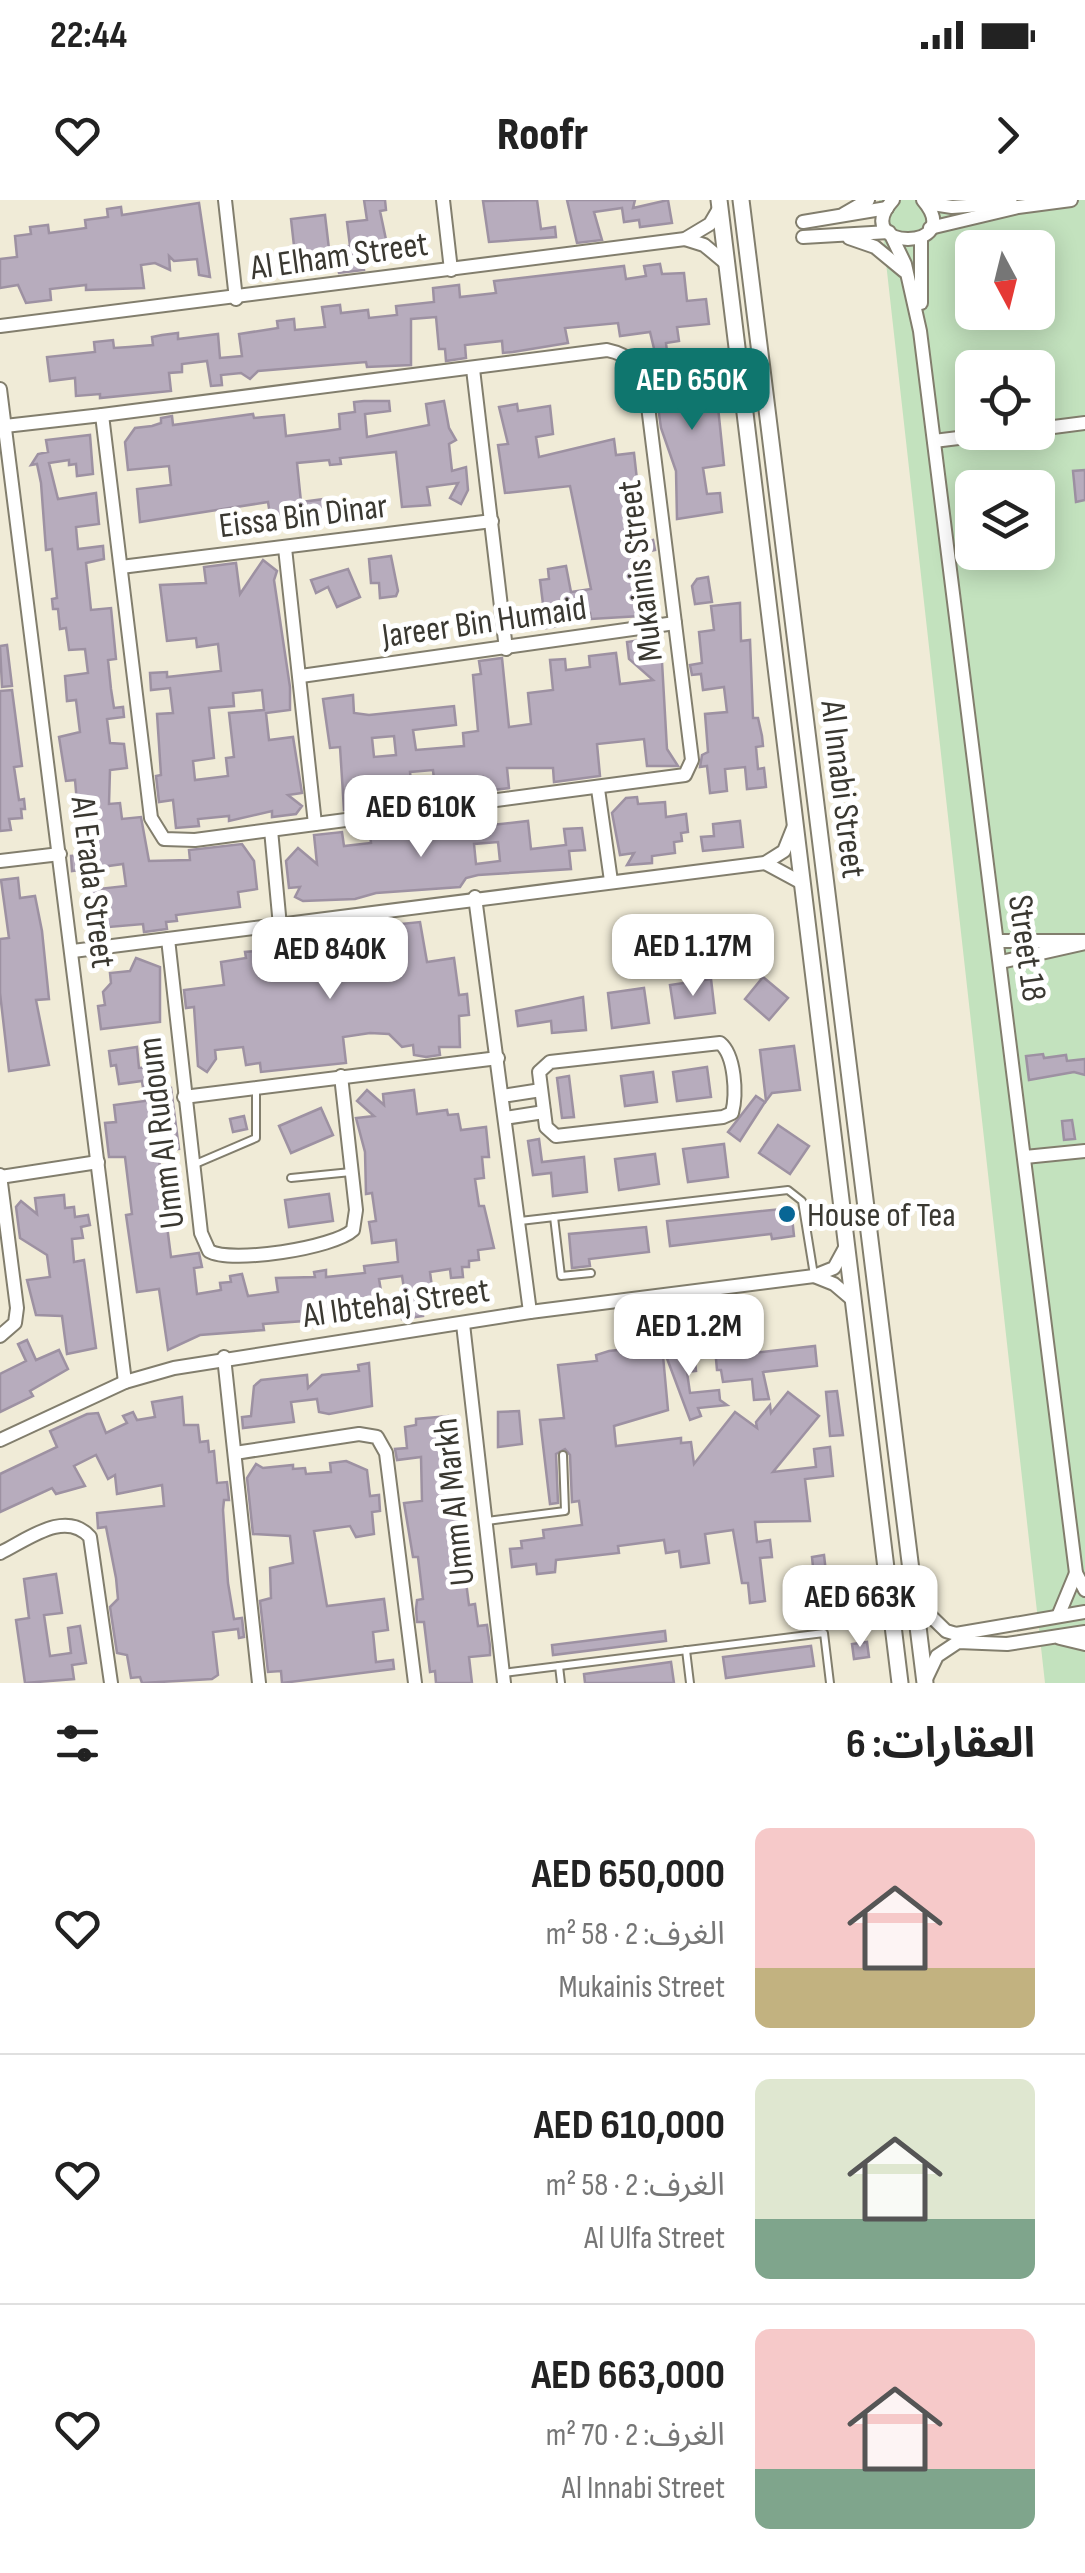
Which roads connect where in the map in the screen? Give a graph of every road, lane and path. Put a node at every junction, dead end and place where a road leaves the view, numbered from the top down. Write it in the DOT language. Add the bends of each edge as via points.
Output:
graph roads {
  1 [pos="225,200"];
  2 [pos="442,200"];
  3 [pos="741,200"];
  4 [pos="868,200"];
  5 [pos="1071,200"];
  6 [pos="924,201"];
  7 [pos="890,203"];
  8 [pos="720,204"];
  9 [pos="1018,206"];
  10 [pos="838,218"];
  11 [pos="804,222"];
  12 [pos="925,233"];
  13 [pos="837,234"];
  14 [pos="890,234"];
  15 [pos="803,237"];
  16 [pos="685,239"];
  17 [pos="727,264"];
  18 [pos="451,270"];
  19 [pos="909,277"];
  20 [pos="236,299"];
  21 [pos="0,326"];
  22 [pos="920,331"];
  23 [pos="473,369"];
  24 [pos="0,389"];
  25 [pos="102,415"];
  26 [pos="1085,423"];
  27 [pos="5,426"];
  28 [pos="1055,427"];
  29 [pos="955,438"];
  30 [pos="934,441"];
  31 [pos="492,521"];
  32 [pos="285,548"];
  33 [pos="121,567"];
  34 [pos="675,623"];
  35 [pos="506,649"];
  36 [pos="301,676"];
  37 [pos="598,789"];
  38 [pos="315,824"];
  39 [pos="795,824"];
  40 [pos="272,830"];
  41 [pos="60,854"];
  42 [pos="0,861"];
  43 [pos="765,863"];
  44 [pos="610,881"];
  45 [pos="802,883"];
  46 [pos="476,897"];
  47 [pos="280,926"];
  48 [pos="168,939"];
  49 [pos="997,941"];
  50 [pos="1085,942"];
  51 [pos="72,950"];
  52 [pos="1000,962"];
  53 [pos="498,1058"];
  54 [pos="340,1076"];
  55 [pos="256,1087"];
  56 [pos="541,1090"];
  57 [pos="502,1096"];
  58 [pos="184,1097"];
  59 [pos="544,1112"];
  60 [pos="504,1118"];
  61 [pos="1085,1151"];
  62 [pos="1024,1157"];
  63 [pos="98,1162"];
  64 [pos="192,1166"];
  65 [pos="352,1172"];
  66 [pos="0,1176"];
  67 [pos="291,1178"];
  68 [pos="554,1216"];
  69 [pos="520,1221"];
  70 [pos="846,1244"];
  71 [pos="4,1253"];
  72 [pos="591,1273"];
  73 [pos="814,1276"];
  74 [pos="854,1301"];
  75 [pos="530,1312"];
  76 [pos="464,1324"];
  77 [pos="0,1336"];
  78 [pos="224,1357"];
  79 [pos="125,1382"];
  80 [pos="0,1440"];
  81 [pos="235,1452"];
  82 [pos="562,1455"];
  83 [pos="486,1521"];
  84 [pos="0,1553"];
  85 [pos="1076,1573"];
  86 [pos="1085,1590"];
  87 [pos="914,1600"];
  88 [pos="1085,1612"];
  89 [pos="1059,1614"];
  90 [pos="983,1629"];
  91 [pos="1085,1632"];
  92 [pos="1053,1636"];
  93 [pos="1085,1644"];
  94 [pos="988,1645"];
  95 [pos="686,1650"];
  96 [pos="559,1666"];
  97 [pos="503,1678"];
  98 [pos="925,1682"];
  99 [pos="110,1683"];
  100 [pos="259,1683"];
  101 [pos="414,1683"];
  102 [pos="561,1683"];
  103 [pos="690,1683"];
  104 [pos="830,1683"];
  105 [pos="900,1683"];
  1 -- 20 [label="street"];
  2 -- 18 [label="street"];
  3 -- 87 [label="street, Al Innabi Street"];
  4 -- 10 [label="street"];
  5 -- 9 [label="street"];
  6 -- 9 [label="street" via="942,207"];
  6 -- 12 [label="street, Street 18" via="932,215"];
  7 -- 10 [label="street"];
  7 -- 14 [label="street, Street 18" via="884,219"];
  8 -- 16 [label="street" via="710,224"];
  8 -- 17 [label="street, Al Innabi Street"];
  9 -- 12 [label="street"];
  10 -- 11 [label="street"];
  12 -- 14 [label="street" via="905,242"];
  12 -- 22 [label="street, Street 18"];
  13 -- 14 [label="street"];
  13 -- 15 [label="street"];
  13 -- 19 [label="street" via="875,247"];
  14 -- 19 [label="street, Street 18"];
  16 -- 17 [label="street"];
  16 -- 18 [label="street, Al Elham Street"];
  17 -- 39 [label="street, Al Innabi Street"];
  18 -- 20 [label="street, Al Elham Street"];
  19 -- 22 [label="street, Street 18"];
  20 -- 21 [label="street, Al Elham Street"];
  22 -- 30 [label="street, Street 18"];
  23 -- 25 [label="street, Mukainis Street"];
  23 -- 31 [label="street"];
  23 -- 34 [label="street, Mukainis Street" via="607,350 635,363 646,390"];
  24 -- 27 [label="street, Al Erada Street"];
  25 -- 27 [label="street, Mukainis Street"];
  25 -- 33 [label="street, Mukainis Street"];
  26 -- 28 [label="street"];
  27 -- 41 [label="street, Al Erada Street"];
  29 -- 30 [label="street"];
  30 -- 49 [label="street, Street 18"];
  31 -- 32 [label="street, Eissa Bin Dinar"];
  31 -- 35 [label="street"];
  32 -- 33 [label="street, Eissa Bin Dinar"];
  32 -- 36 [label="street"];
  33 -- 40 [label="street, Mukainis Street" via="156,831 179,842"];
  34 -- 35 [label="street, Jareer Bin Humaid"];
  34 -- 37 [label="street, Mukainis Street" via="690,768 678,778"];
  35 -- 36 [label="street, Jareer Bin Humaid"];
  36 -- 38 [label="street"];
  37 -- 38 [label="street, Mukainis Street"];
  37 -- 44 [label="street"];
  38 -- 40 [label="street, Mukainis Street"];
  39 -- 43 [label="street" via="784,851"];
  39 -- 45 [label="street, Al Innabi Street"];
  40 -- 47 [label="street"];
  41 -- 42 [label="street"];
  41 -- 51 [label="street, Al Erada Street"];
  43 -- 44 [label="street"];
  43 -- 45 [label="street"];
  44 -- 46 [label="street"];
  45 -- 70 [label="street, Al Innabi Street"];
  46 -- 47 [label="street"];
  46 -- 53 [label="street"];
  47 -- 48 [label="street"];
  48 -- 51 [label="street"];
  48 -- 58 [label="street, Umm Al Rudoum"];
  49 -- 50 [label="street"];
  49 -- 52 [label="street, Street 18"];
  50 -- 52 [label="street"];
  51 -- 63 [label="street, Al Erada Street"];
  52 -- 62 [label="street, Street 18"];
  53 -- 54 [label="street"];
  53 -- 57 [label="street"];
  54 -- 55 [label="street"];
  54 -- 65 [label="street, Umm Al Rudoum"];
  55 -- 58 [label="street"];
  55 -- 64 [label="lane" via="256,1138"];
  56 -- 57 [label="street"];
  56 -- 59 [label="street"];
  56 -- 59 [label="street" via="539,1072 550,1062 720,1043 729,1053 735,1103 723,1117 556,1136 546,1128"];
  57 -- 60 [label="street"];
  58 -- 64 [label="street, Umm Al Rudoum"];
  59 -- 60 [label="street"];
  60 -- 69 [label="street"];
  61 -- 62 [label="street"];
  62 -- 85 [label="street, Street 18"];
  63 -- 66 [label="street"];
  63 -- 79 [label="street, Al Erada Street"];
  64 -- 65 [label="street, Umm Al Rudoum" via="204,1244 228,1258 344,1239 356,1221"];
  65 -- 67 [label="lane"];
  66 -- 71 [label="street"];
  68 -- 69 [label="lane"];
  68 -- 72 [label="lane" via="562,1276"];
  68 -- 73 [label="lane" via="788,1190 802,1202"];
  69 -- 75 [label="street"];
  70 -- 73 [label="street" via="838,1264"];
  70 -- 74 [label="street, Al Innabi Street"];
  71 -- 77 [label="street" via="17,1308 15,1324"];
  73 -- 74 [label="street"];
  73 -- 75 [label="street, Al Ibtehaj Street"];
  74 -- 105 [label="street, Al Innabi Street"];
  75 -- 76 [label="street, Al Ibtehaj Street"];
  76 -- 78 [label="street, Al Ibtehaj Street"];
  76 -- 83 [label="street, Umm Al Markh"];
  78 -- 79 [label="street, Al Ibtehaj Street"];
  78 -- 81 [label="street"];
  79 -- 80 [label="street, Al Ibtehaj Street"];
  81 -- 100 [label="street"];
  81 -- 101 [label="street" via="377,1437 386,1452"];
  82 -- 83 [label="lane" via="565,1511"];
  83 -- 97 [label="street, Umm Al Markh"];
  84 -- 99 [label="street" via="62,1524 90,1537"];
  85 -- 86 [label="street, Street 18"];
  85 -- 89 [label="street, Street 18"];
  87 -- 90 [label="street" via="946,1631"];
  87 -- 98 [label="street, Al Innabi Street"];
  88 -- 89 [label="street"];
  89 -- 90 [label="street"];
  90 -- 94 [label="street"];
  91 -- 92 [label="street"];
  92 -- 93 [label="street"];
  92 -- 94 [label="street"];
  94 -- 98 [label="street" via="964,1641 942,1650"];
  95 -- 96 [label="lane, Umm Al Markh"];
  95 -- 103 [label="lane"];
  95 -- 104 [label="lane, Umm Al Markh" via="824,1634"];
  96 -- 97 [label="lane, Umm Al Markh"];
  96 -- 102 [label="lane"];
}
